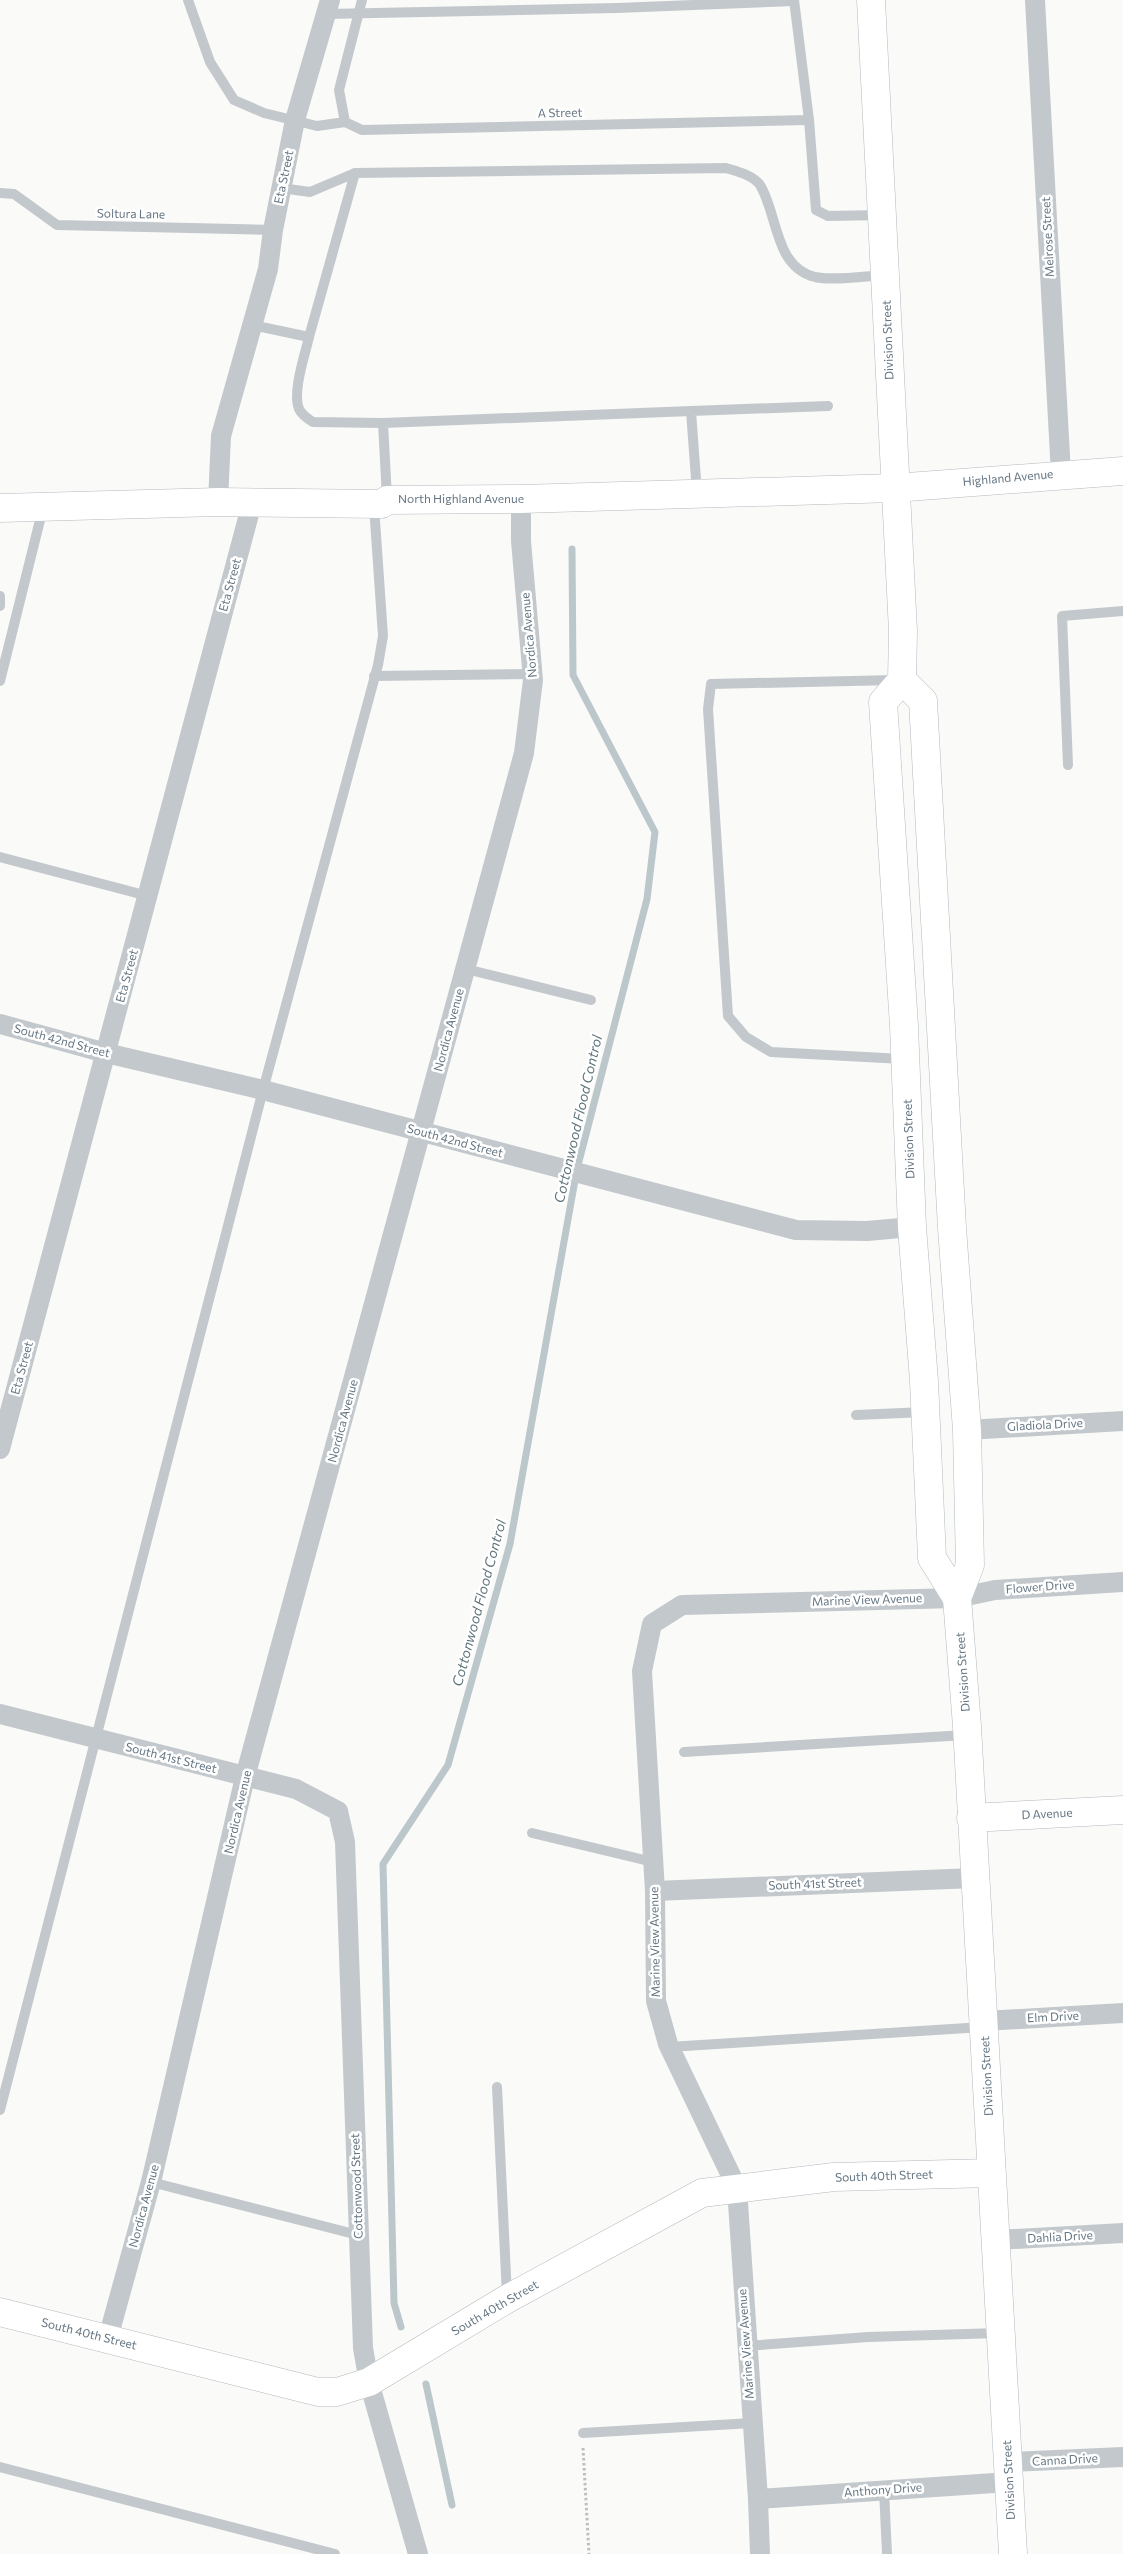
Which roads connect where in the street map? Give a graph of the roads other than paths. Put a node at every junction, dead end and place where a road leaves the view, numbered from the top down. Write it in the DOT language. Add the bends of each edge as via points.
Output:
graph roads {
  1 [pos="188,0"];
  2 [pos="362,0"];
  3 [pos="871,0"];
  4 [pos="1035,0"];
  5 [pos="794,1"];
  6 [pos="328,7"];
  7 [pos="359,14"];
  8 [pos="295,120"];
  9 [pos="809,120"];
  10 [pos="345,122"];
  11 [pos="355,173"];
  12 [pos="281,188"];
  13 [pos="0,193"];
  14 [pos="882,215"];
  15 [pos="272,230"];
  16 [pos="885,275"];
  17 [pos="252,325"];
  18 [pos="309,337"];
  19 [pos="828,406"];
  20 [pos="691,411"];
  21 [pos="383,422"];
  22 [pos="1123,471"];
  23 [pos="1061,474"];
  24 [pos="894,488"];
  25 [pos="697,494"];
  26 [pos="521,499"];
  27 [pos="218,502"];
  28 [pos="381,502"];
  29 [pos="252,503"];
  30 [pos="0,508"];
  31 [pos="43,508"];
  32 [pos="0,596"];
  33 [pos="0,606"];
  34 [pos="1123,611"];
  35 [pos="532,674"];
  36 [pos="374,676"];
  37 [pos="902,680"];
  38 [pos="0,681"];
  39 [pos="1068,765"];
  40 [pos="0,857"];
  41 [pos="148,896"];
  42 [pos="466,969"];
  43 [pos="591,1000"];
  44 [pos="0,1024"];
  45 [pos="106,1053"];
  46 [pos="906,1059"];
  47 [pos="263,1090"];
  48 [pos="421,1132"];
  49 [pos="912,1227"];
  50 [pos="926,1412"];
  51 [pos="856,1415"];
  52 [pos="1123,1421"];
  53 [pos="967,1430"];
  54 [pos="0,1449"];
  55 [pos="1123,1582"];
  56 [pos="957,1598"];
  57 [pos="0,1714"];
  58 [pos="967,1735"];
  59 [pos="96,1739"];
  60 [pos="684,1752"];
  61 [pos="246,1777"];
  62 [pos="1123,1810"];
  63 [pos="338,1812"];
  64 [pos="971,1818"];
  65 [pos="532,1832"];
  66 [pos="654,1862"];
  67 [pos="974,1878"];
  68 [pos="655,1891"];
  69 [pos="1123,2013"];
  70 [pos="984,2024"];
  71 [pos="669,2046"];
  72 [pos="497,2087"];
  73 [pos="0,2110"];
  74 [pos="991,2172"];
  75 [pos="151,2182"];
  76 [pos="736,2188"];
  77 [pos="1123,2233"];
  78 [pos="358,2235"];
  79 [pos="996,2240"];
  80 [pos="507,2299"];
  81 [pos="1,2314"];
  82 [pos="1000,2333"];
  83 [pos="108,2338"];
  84 [pos="746,2346"];
  85 [pos="369,2382"];
  86 [pos="752,2423"];
  87 [pos="583,2433"];
  88 [pos="1123,2457"];
  89 [pos="0,2467"];
  90 [pos="1008,2472"];
  91 [pos="884,2490"];
  92 [pos="758,2499"];
  93 [pos="335,2554"];
  94 [pos="418,2554"];
  95 [pos="760,2554"];
  96 [pos="887,2554"];
  97 [pos="1013,2554"];
  1 -- 8 [label="lane" via="210,62 234,100 264,113"];
  2 -- 7 [label="lane"];
  3 -- 14 [label="main road, Division Street"];
  4 -- 23 [label="street, Melrose Street"];
  5 -- 7 [label="lane"];
  5 -- 9 [label="lane"];
  6 -- 7 [label="lane"];
  6 -- 8 [label="street, Eta Street"];
  7 -- 10 [label="lane" via="339,90"];
  8 -- 10 [label="lane" via="317,126"];
  8 -- 12 [label="street, Eta Street"];
  9 -- 10 [label="lane, A Street" via="362,130"];
  9 -- 14 [label="lane" via="816,210 828,216"];
  11 -- 12 [label="lane" via="310,192"];
  11 -- 16 [label="lane" via="726,168 760,184 784,251 805,274 818,278"];
  11 -- 18 [label="lane"];
  12 -- 15 [label="street, Eta Street"];
  13 -- 15 [label="lane, Soltura Lane" via="14,194 57,225"];
  14 -- 16 [label="main road, Division Street"];
  15 -- 17 [label="street, Eta Street" via="268,269"];
  16 -- 24 [label="main road, Division Street"];
  17 -- 18 [label="lane"];
  17 -- 27 [label="street, Eta Street" via="222,436"];
  18 -- 21 [label="lane" via="297,394 304,417 313,422"];
  19 -- 20 [label="lane"];
  20 -- 21 [label="lane"];
  20 -- 25 [label="lane"];
  21 -- 28 [label="lane"];
  22 -- 23 [label="main road, Highland Avenue"];
  23 -- 24 [label="main road, Highland Avenue"];
  24 -- 25 [label="main road, North Highland Avenue"];
  24 -- 37 [label="main road, Division Street" via="903,631"];
  25 -- 26 [label="main road, North Highland Avenue"];
  26 -- 28 [label="main road, North Highland Avenue"];
  26 -- 35 [label="street, Nordica Avenue" via="520,541"];
  27 -- 29 [label="main road, North Highland Avenue"];
  27 -- 31 [label="main road, North Highland Avenue"];
  28 -- 29 [label="main road, North Highland Avenue"];
  28 -- 36 [label="lane" via="383,636"];
  29 -- 41 [label="street, Eta Street"];
  30 -- 31 [label="main road, North Highland Avenue"];
  31 -- 38 [label="lane"];
  32 -- 33 [label="lane"];
  34 -- 39 [label="lane" via="1062,616"];
  35 -- 36 [label="lane"];
  35 -- 42 [label="street, Nordica Avenue" via="524,753"];
  36 -- 47 [label="lane"];
  37 -- 46 [label="main road, Division Street" via="883,702"];
  37 -- 46 [label="lane" via="711,684 708,709 728,1016 746,1038 771,1052"];
  37 -- 53 [label="main road, Division Street" via="924,701 953,1237"];
  40 -- 41 [label="lane"];
  41 -- 45 [label="street, Eta Street"];
  42 -- 43 [label="lane"];
  42 -- 48 [label="street, Nordica Avenue"];
  44 -- 45 [label="street, South 42nd Street"];
  45 -- 47 [label="street, South 42nd Street"];
  45 -- 54 [label="street, Eta Street"];
  46 -- 49 [label="main road, Division Street"];
  47 -- 48 [label="street, South 42nd Street"];
  47 -- 59 [label="lane"];
  48 -- 49 [label="street, South 42nd Street" via="796,1230 867,1231"];
  48 -- 61 [label="street, Nordica Avenue"];
  49 -- 50 [label="main road, Division Street"];
  50 -- 51 [label="lane"];
  50 -- 56 [label="main road, Division Street" via="932,1558"];
  52 -- 53 [label="street, Gladiola Drive"];
  53 -- 56 [label="main road, Division Street" via="970,1565"];
  55 -- 56 [label="street, Flower Drive" via="995,1590"];
  56 -- 58 [label="main road, Division Street"];
  56 -- 66 [label="street, Marine View Avenue" via="682,1605 652,1624 642,1671"];
  57 -- 59 [label="street, South 41st Street"];
  58 -- 60 [label="lane"];
  58 -- 64 [label="main road, Division Street"];
  59 -- 61 [label="street, South 41st Street"];
  59 -- 73 [label="lane"];
  61 -- 63 [label="street, South 41st Street" via="296,1789"];
  61 -- 75 [label="street, Nordica Avenue"];
  62 -- 64 [label="main road, D Avenue"];
  63 -- 78 [label="street, Cottonwood Street" via="346,1842"];
  64 -- 67 [label="main road, Division Street"];
  65 -- 66 [label="lane"];
  66 -- 68 [label="street, Marine View Avenue"];
  67 -- 68 [label="street, South 41st Street"];
  67 -- 70 [label="main road, Division Street"];
  68 -- 71 [label="street, Marine View Avenue" via="656,2001"];
  69 -- 70 [label="street, Elm Drive"];
  70 -- 71 [label="lane"];
  70 -- 74 [label="main road, Division Street"];
  71 -- 76 [label="street, Marine View Avenue"];
  72 -- 80 [label="lane"];
  74 -- 76 [label="main road, South 40th Street" via="834,2177"];
  74 -- 79 [label="main road, Division Street"];
  75 -- 78 [label="lane"];
  75 -- 83 [label="street, Nordica Avenue"];
  76 -- 80 [label="main road, South 40th Street" via="702,2193"];
  76 -- 84 [label="street, Marine View Avenue"];
  77 -- 79 [label="street, Dahlia Drive"];
  78 -- 85 [label="street, Cottonwood Street" via="363,2348"];
  79 -- 82 [label="main road, Division Street"];
  80 -- 85 [label="main road, South 40th Street"];
  81 -- 83 [label="main road, South 40th Street"];
  82 -- 84 [label="lane" via="868,2336"];
  82 -- 90 [label="main road, Division Street"];
  83 -- 85 [label="main road, South 40th Street" via="318,2392 337,2392"];
  84 -- 86 [label="street, Marine View Avenue"];
  85 -- 94 [label="street, Cottonwood Street"];
  86 -- 87 [label="lane"];
  86 -- 92 [label="street, Marine View Avenue"];
  88 -- 90 [label="street, Canna Drive"];
  89 -- 93 [label="lane"];
  90 -- 91 [label="street, Anthony Drive"];
  90 -- 97 [label="main road, Division Street"];
  91 -- 92 [label="street, Anthony Drive"];
  91 -- 96 [label="lane"];
  92 -- 95 [label="street, Marine View Avenue"];
}
